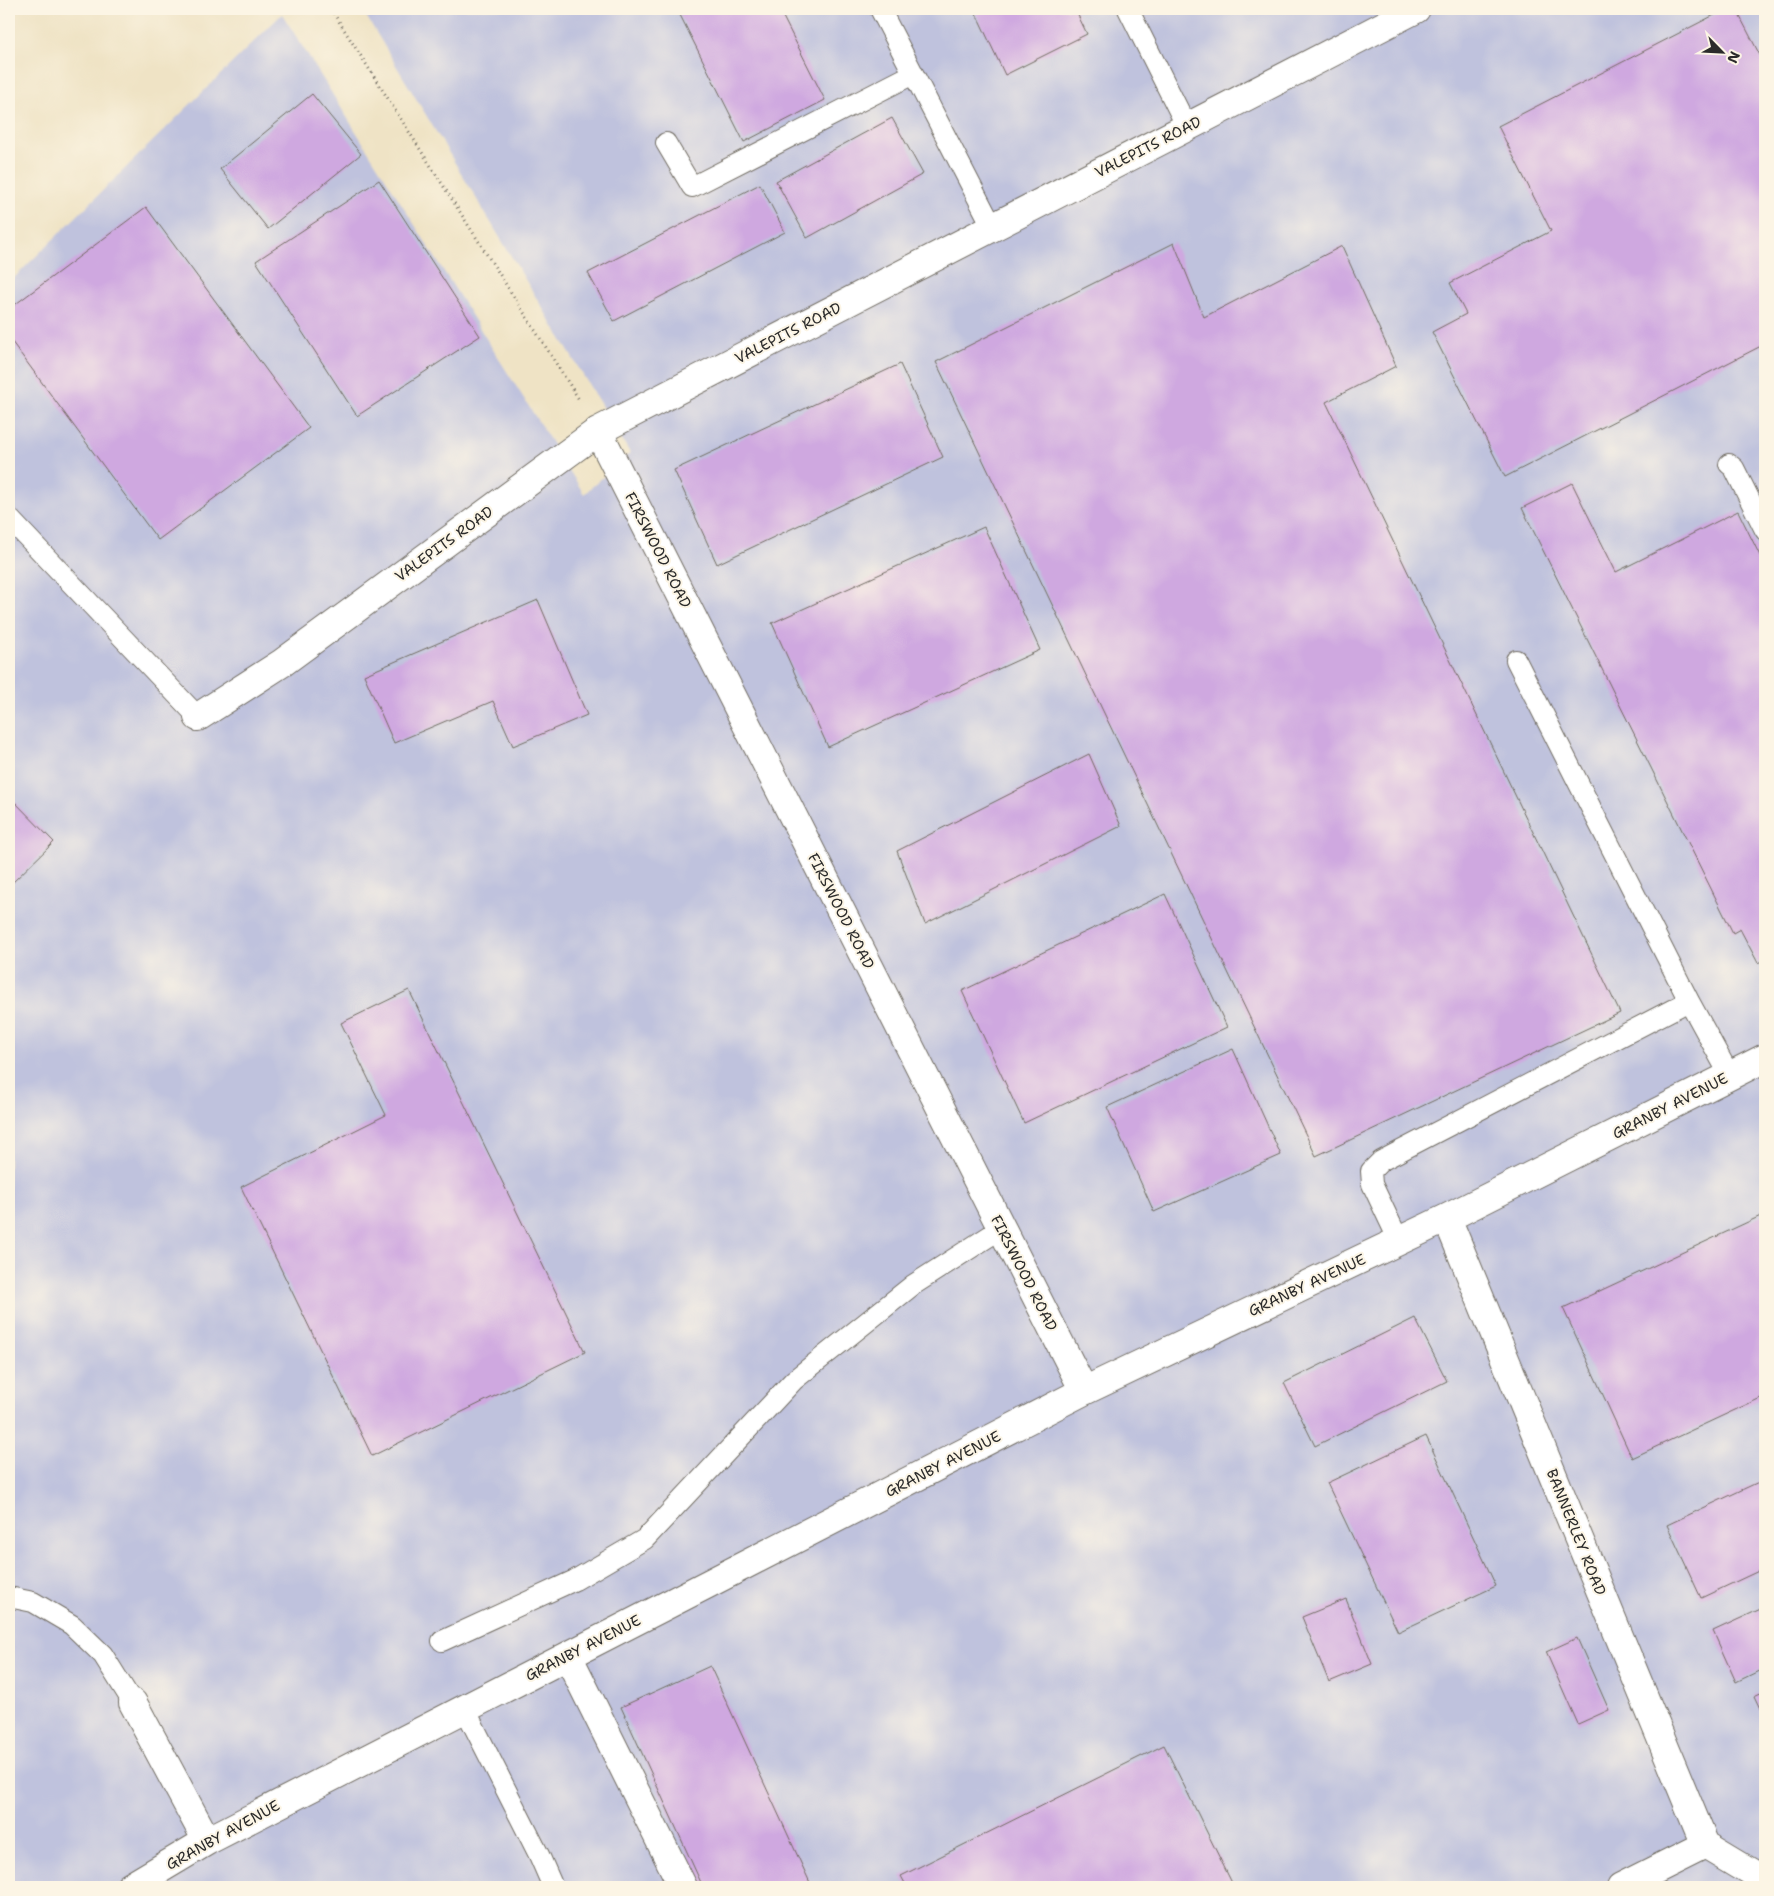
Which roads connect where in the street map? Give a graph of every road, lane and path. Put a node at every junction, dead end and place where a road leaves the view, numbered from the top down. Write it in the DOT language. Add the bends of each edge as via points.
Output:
graph roads {
  1 [pos="331,9"];
  2 [pos="880,9"];
  3 [pos="1128,9"];
  4 [pos="1399,13"];
  5 [pos="913,74"];
  6 [pos="1187,127"];
  7 [pos="666,143"];
  8 [pos="993,228"];
  9 [pos="583,406"];
  10 [pos="598,431"];
  11 [pos="1729,464"];
  12 [pos="9,518"];
  13 [pos="1765,530"];
  14 [pos="1516,660"];
  15 [pos="198,717"];
  16 [pos="1689,1001"];
  17 [pos="1765,1058"];
  18 [pos="1730,1076"];
  19 [pos="1447,1218"];
  20 [pos="1002,1228"];
  21 [pos="1399,1241"];
  22 [pos="1084,1391"];
  23 [pos="9,1597"];
  24 [pos="442,1641"];
  25 [pos="568,1656"];
  26 [pos="133,1703"];
  27 [pos="465,1709"];
  28 [pos="207,1841"];
  29 [pos="1705,1845"];
  30 [pos="1765,1881"];
  31 [pos="130,1887"];
  32 [pos="553,1887"];
  33 [pos="683,1887"];
  34 [pos="1621,1887"];
  1 -- 9 [label="path"];
  2 -- 5 [label="lane"];
  3 -- 6 [label="lane"];
  4 -- 6 [label="street, VALEPITS ROAD"];
  5 -- 7 [label="lane" via="692,187"];
  5 -- 8 [label="lane"];
  6 -- 8 [label="street, VALEPITS ROAD"];
  8 -- 10 [label="street, VALEPITS ROAD"];
  10 -- 15 [label="street, VALEPITS ROAD" via="282,663"];
  10 -- 20 [label="street, FIRSWOOD ROAD"];
  11 -- 13 [label="lane"];
  12 -- 15 [label="lane"];
  14 -- 16 [label="lane"];
  16 -- 18 [label="lane"];
  16 -- 21 [label="lane" via="1381,1161 1371,1171 1372,1184"];
  17 -- 18 [label="street, GRANBY AVENUE"];
  18 -- 19 [label="street, GRANBY AVENUE"];
  19 -- 21 [label="street, GRANBY AVENUE"];
  19 -- 29 [label="street, BANNERLEY ROAD"];
  20 -- 22 [label="street, FIRSWOOD ROAD"];
  20 -- 24 [label="lane" via="913,1284 794,1380 645,1539 575,1580"];
  21 -- 22 [label="street, GRANBY AVENUE"];
  22 -- 25 [label="street, GRANBY AVENUE"];
  23 -- 26 [label="lane" via="33,1602 72,1625 103,1656"];
  25 -- 27 [label="street, GRANBY AVENUE"];
  25 -- 33 [label="street"];
  26 -- 28 [label="street"];
  27 -- 28 [label="street, GRANBY AVENUE"];
  27 -- 32 [label="lane"];
  28 -- 31 [label="street, GRANBY AVENUE"];
  29 -- 30 [label="street"];
  29 -- 34 [label="street"];
}
